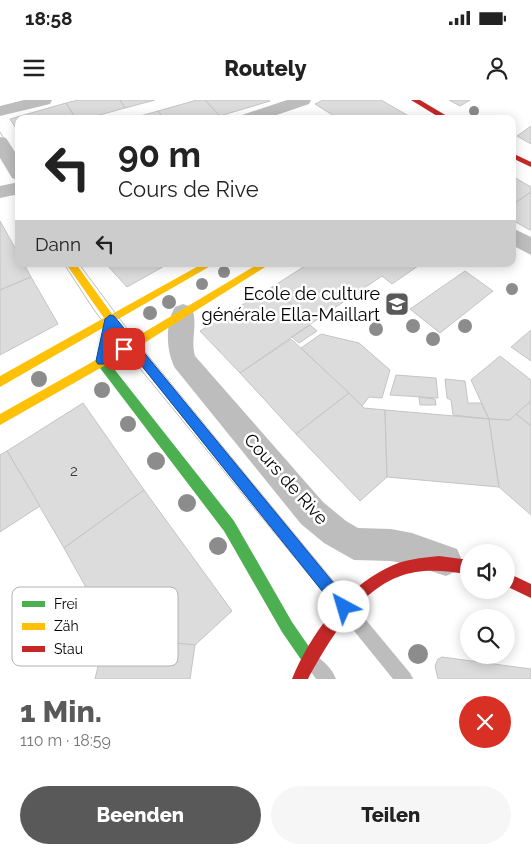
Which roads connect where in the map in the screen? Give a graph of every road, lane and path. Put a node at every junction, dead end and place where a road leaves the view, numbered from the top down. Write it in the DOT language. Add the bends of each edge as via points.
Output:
graph roads {
  1 [pos="44,100"];
  2 [pos="415,100"];
  3 [pos="298,105"];
  4 [pos="0,111"];
  5 [pos="262,115"];
  6 [pos="441,115"];
  7 [pos="0,142"];
  8 [pos="516,157"];
  9 [pos="531,165"];
  10 [pos="15,167"];
  11 [pos="15,189"];
  12 [pos="0,192"];
  13 [pos="516,237"];
  14 [pos="531,246"];
  15 [pos="73,267"];
  16 [pos="204,267"];
  17 [pos="261,267"];
  18 [pos="183,313"];
  19 [pos="110,319"];
  20 [pos="130,345"];
  21 [pos="102,361"];
  22 [pos="0,382"];
  23 [pos="0,420"];
  24 [pos="460,564"];
  25 [pos="460,566"];
  26 [pos="516,580"];
  27 [pos="531,591"];
  28 [pos="344,607"];
  29 [pos="309,659"];
  30 [pos="300,679"];
  31 [pos="327,679"];
  32 [pos="404,679"];
  1 -- 4 [label="street"];
  2 -- 6 [label="street"];
  3 -- 5 [label="street"];
  7 -- 10 [label="street"];
  8 -- 9 [label="street"];
  11 -- 12 [label="street"];
  13 -- 14 [label="street"];
  15 -- 19 [label="street"];
  16 -- 19 [label="street"];
  17 -- 18 [label="street"];
  18 -- 20 [label="street"];
  18 -- 24 [label="street, Cours de Rive" via="180,347 184,361 312,513 354,544 412,549"];
  19 -- 20 [label="lane"];
  19 -- 21 [label="street"];
  19 -- 22 [label="street"];
  20 -- 21 [label="street"];
  20 -- 28 [label="lane"];
  21 -- 23 [label="street"];
  21 -- 29 [label="street" via="229,526 290,633"];
  25 -- 28 [label="street" via="428,563 404,566 369,585"];
  26 -- 27 [label="street"];
  28 -- 29 [label="street"];
  28 -- 32 [label="lane"];
  29 -- 30 [label="street"];
  29 -- 31 [label="lane"];
}
